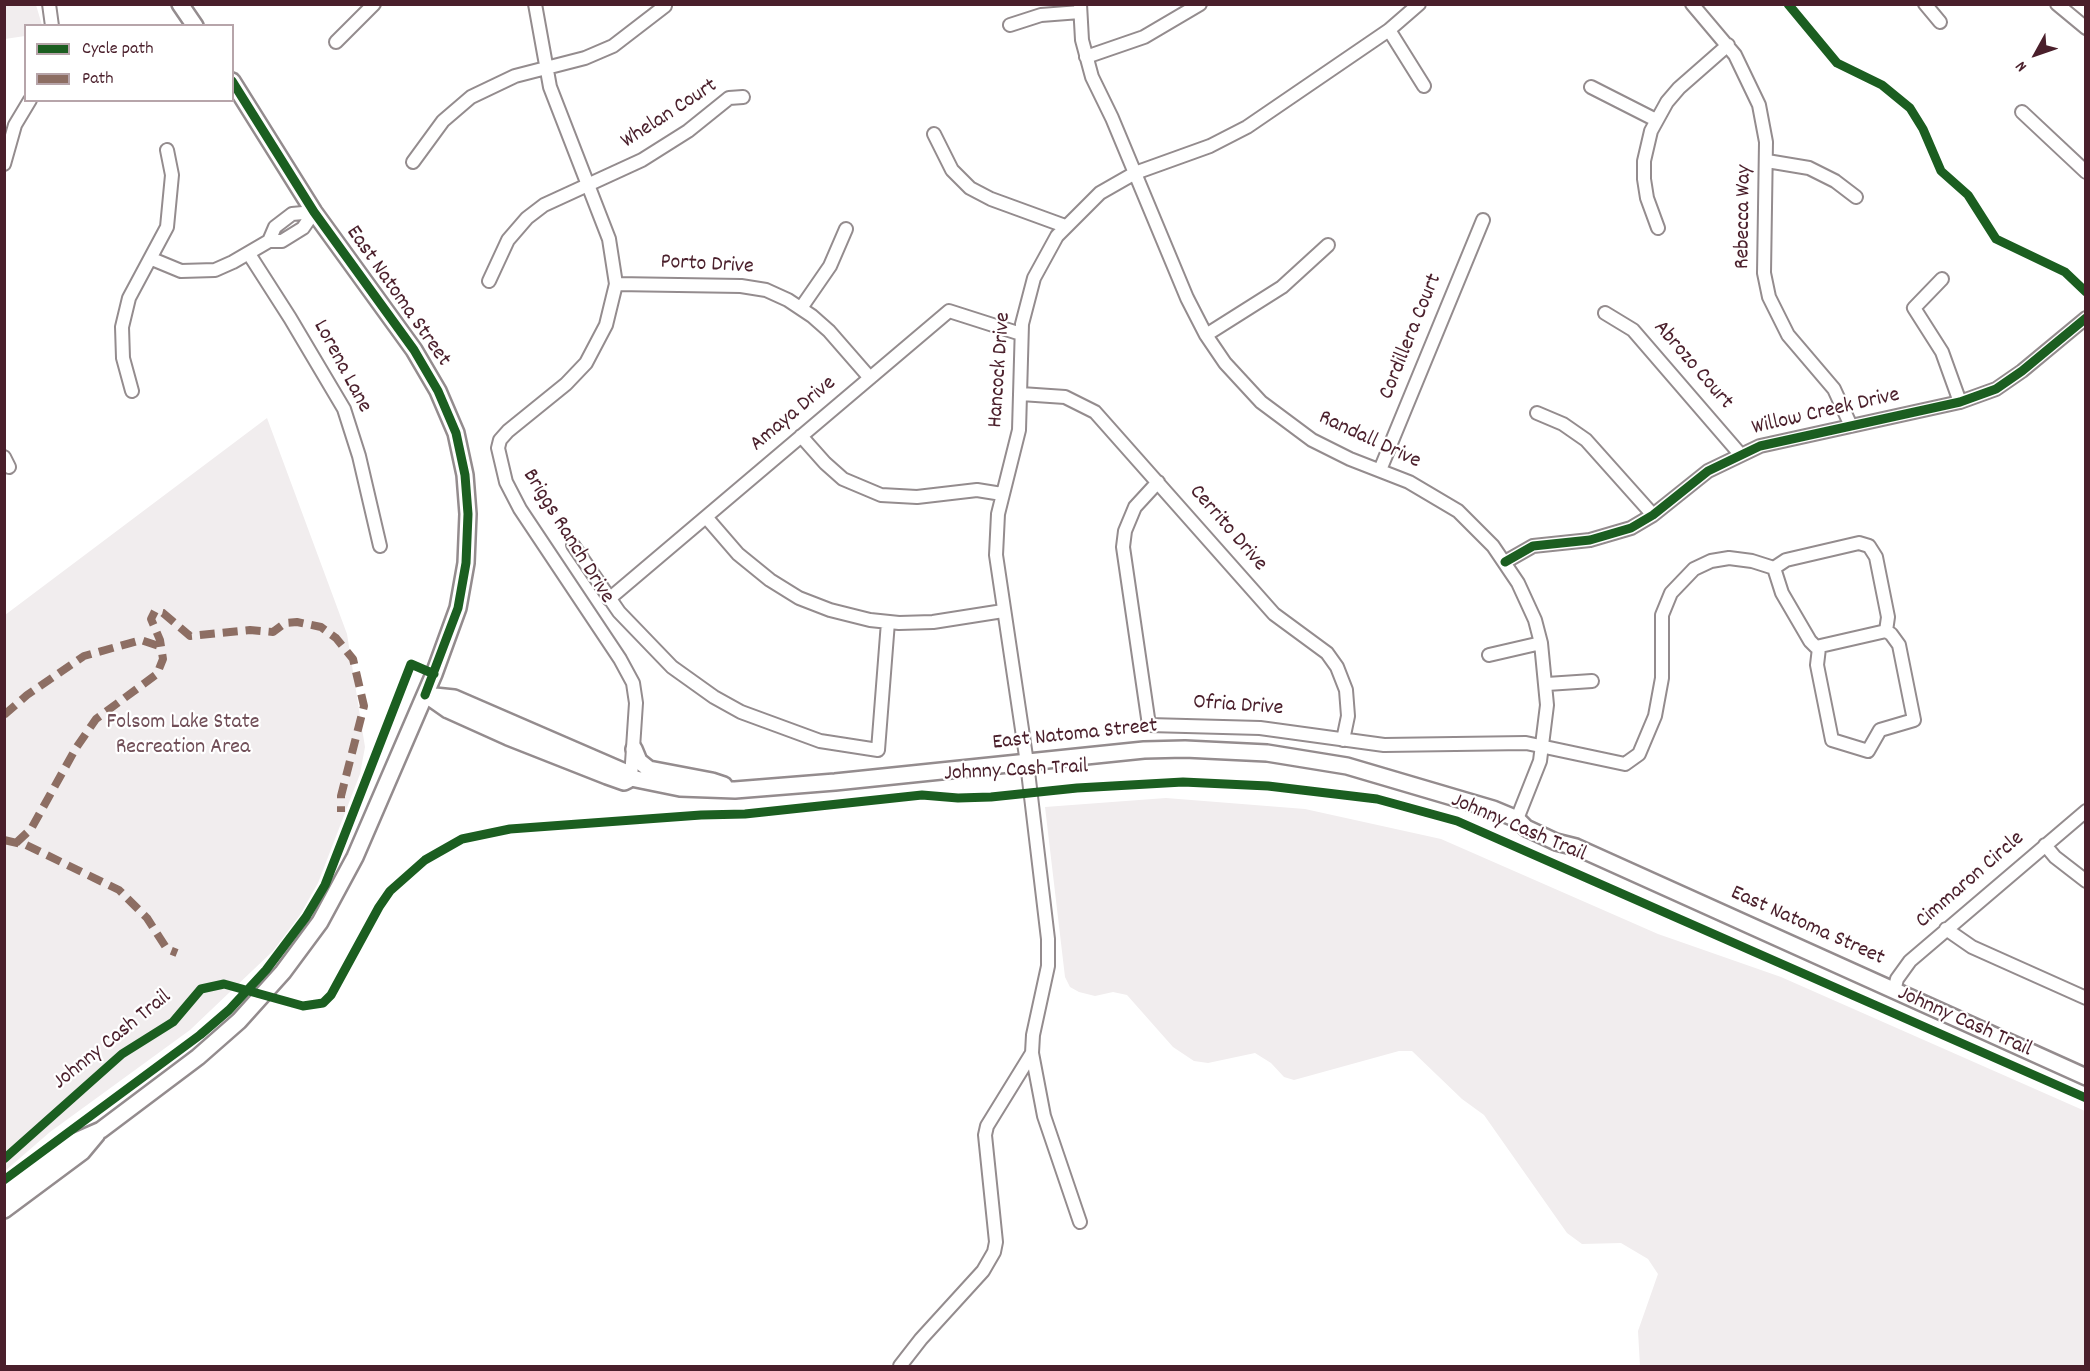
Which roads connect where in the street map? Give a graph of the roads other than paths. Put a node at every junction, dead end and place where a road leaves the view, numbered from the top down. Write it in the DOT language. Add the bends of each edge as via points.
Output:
graph roads {
  1 [pos="49,4"];
  2 [pos="180,4"];
  3 [pos="374,4"];
  4 [pos="535,4"];
  5 [pos="1200,4"];
  6 [pos="1419,4"];
  7 [pos="1692,4"];
  8 [pos="1925,4"];
  9 [pos="2057,4"];
  10 [pos="665,6"];
  11 [pos="1080,8"];
  12 [pos="1940,22"];
  13 [pos="52,24"];
  14 [pos="194,24"];
  15 [pos="1010,25"];
  16 [pos="2085,28"];
  17 [pos="1389,30"];
  18 [pos="336,42"];
  19 [pos="1728,45"];
  20 [pos="1086,57"];
  21 [pos="545,68"];
  22 [pos="234,84"];
  23 [pos="1424,87"];
  24 [pos="1591,87"];
  25 [pos="743,97"];
  26 [pos="29,102"];
  27 [pos="2022,112"];
  28 [pos="1656,120"];
  29 [pos="934,134"];
  30 [pos="167,150"];
  31 [pos="1767,161"];
  32 [pos="413,162"];
  33 [pos="4,164"];
  34 [pos="1135,172"];
  35 [pos="2085,172"];
  36 [pos="587,184"];
  37 [pos="1856,197"];
  38 [pos="314,212"];
  39 [pos="1483,220"];
  40 [pos="1065,226"];
  41 [pos="1658,228"];
  42 [pos="846,229"];
  43 [pos="1328,245"];
  44 [pos="249,254"];
  45 [pos="152,259"];
  46 [pos="1942,279"];
  47 [pos="489,281"];
  48 [pos="616,284"];
  49 [pos="801,308"];
  50 [pos="1605,313"];
  51 [pos="2085,318"];
  52 [pos="1021,334"];
  53 [pos="1206,335"];
  54 [pos="870,378"];
  55 [pos="132,391"];
  56 [pos="1021,394"];
  57 [pos="1960,402"];
  58 [pos="1537,413"];
  59 [pos="1851,426"];
  60 [pos="801,436"];
  61 [pos="1740,454"];
  62 [pos="1380,470"];
  63 [pos="1158,482"];
  64 [pos="1002,494"];
  65 [pos="1653,515"];
  66 [pos="706,518"];
  67 [pos="573,545"];
  68 [pos="380,546"];
  69 [pos="1505,562"];
  70 [pos="1774,568"];
  71 [pos="609,599"];
  72 [pos="1003,611"];
  73 [pos="888,622"];
  74 [pos="1886,631"];
  75 [pos="1541,643"];
  76 [pos="1819,648"];
  77 [pos="1489,655"];
  78 [pos="1592,681"];
  79 [pos="1547,684"];
  80 [pos="425,694"];
  81 [pos="1343,740"];
  82 [pos="1543,746"];
  83 [pos="634,748"];
  84 [pos="1027,763"];
  85 [pos="631,778"];
  86 [pos="735,790"];
  87 [pos="2085,812"];
  88 [pos="1517,819"];
  89 [pos="2045,845"];
  90 [pos="2085,881"];
  91 [pos="1946,929"];
  92 [pos="1894,991"];
  93 [pos="2085,998"];
  94 [pos="1032,1053"];
  95 [pos="2085,1077"];
  96 [pos="101,1130"];
  97 [pos="4,1194"];
  98 [pos="4,1210"];
  99 [pos="1080,1222"];
  100 [pos="900,1366"];
  1 -- 13 [label="street"];
  2 -- 14 [label="main road"];
  3 -- 18 [label="street"];
  4 -- 21 [label="street, Briggs Ranch Drive"];
  5 -- 20 [label="street" via="1144,38"];
  6 -- 17 [label="street, Hancock Drive"];
  7 -- 19 [label="street, Rebecca Way"];
  8 -- 12 [label="street"];
  9 -- 16 [label="street"];
  10 -- 21 [label="street" via="613,46"];
  11 -- 15 [label="street"];
  11 -- 20 [label="street, Randall Drive"];
  17 -- 23 [label="street"];
  17 -- 34 [label="street, Hancock Drive" via="1247,128 1210,146"];
  19 -- 28 [label="street" via="1678,88"];
  19 -- 31 [label="street, Rebecca Way" via="1745,71 1759,105"];
  20 -- 34 [label="street, Randall Drive"];
  21 -- 32 [label="street" via="498,83 471,97 442,121"];
  21 -- 36 [label="street, Briggs Ranch Drive"];
  22 -- 38 [label="main road, East Natoma Street"];
  24 -- 28 [label="street"];
  25 -- 36 [label="street, Whelan Court" via="729,98 661,150"];
  26 -- 33 [label="street" via="15,125"];
  27 -- 35 [label="street"];
  28 -- 41 [label="street" via="1646,149 1644,179"];
  29 -- 40 [label="street" via="952,170 970,188"];
  30 -- 45 [label="street" via="172,175 170,211"];
  31 -- 37 [label="street" via="1809,168"];
  31 -- 59 [label="street, Rebecca Way" via="1764,273 1769,297 1785,330 1838,394"];
  34 -- 40 [label="street, Hancock Drive" via="1100,193"];
  34 -- 53 [label="street, Randall Drive"];
  36 -- 47 [label="street, Whelan Court" via="527,218 504,246"];
  36 -- 48 [label="street, Briggs Ranch Drive" via="609,239"];
  38 -- 44 [label="street" via="303,228 282,241 269,241"];
  38 -- 80 [label="main road, East Natoma Street" via="414,350 456,433 468,514 466,563 456,616"];
  39 -- 62 [label="street, Cordillera Court"];
  40 -- 52 [label="street, Hancock Drive" via="1034,278"];
  42 -- 49 [label="street" via="830,266"];
  43 -- 53 [label="street" via="1282,287"];
  44 -- 45 [label="street" via="225,267 196,272"];
  44 -- 68 [label="street, Lorena Lane" via="344,410"];
  45 -- 55 [label="street" via="129,298 122,327 123,358"];
  46 -- 57 [label="street" via="1914,308 1942,352"];
  48 -- 49 [label="street, Porto Drive" via="741,286 766,290"];
  48 -- 83 [label="street, Briggs Ranch Drive" via="606,325 586,363 508,431 498,448 506,482 520,509 621,659 633,683"];
  49 -- 54 [label="street, Porto Drive" via="829,332"];
  50 -- 61 [label="street, Abrozo Court" via="1633,330"];
  51 -- 57 [label="street, Willow Creek Drive" via="2009,381"];
  52 -- 54 [label="street, Amaya Drive" via="949,311"];
  52 -- 56 [label="street, Hancock Drive"];
  53 -- 62 [label="street, Randall Drive" via="1238,379 1277,416 1331,450"];
  54 -- 60 [label="street, Amaya Drive"];
  56 -- 63 [label="street, Cerrito Drive" via="1057,395 1088,407"];
  56 -- 64 [label="street, Hancock Drive" via="1019,430"];
  57 -- 59 [label="street, Willow Creek Drive"];
  58 -- 65 [label="street" via="1587,440"];
  59 -- 61 [label="street, Willow Creek Drive"];
  60 -- 64 [label="street" via="843,479 881,495 917,497 977,489"];
  60 -- 66 [label="street, Amaya Drive"];
  61 -- 65 [label="street, Willow Creek Drive" via="1702,475"];
  62 -- 69 [label="street, Randall Drive" via="1431,493 1458,511"];
  63 -- 81 [label="street, Cerrito Drive" via="1280,621 1314,642 1332,660 1344,682 1347,699"];
  63 -- 81 [label="street, Ofria Drive" via="1135,507 1123,548 1149,725 1241,726"];
  64 -- 72 [label="street, Hancock Drive" via="996,555"];
  65 -- 69 [label="street, Willow Creek Drive" via="1618,534 1533,546"];
  66 -- 71 [label="street, Amaya Drive"];
  66 -- 73 [label="street" via="750,565 784,590 830,610"];
  67 -- 71 [label="street"];
  69 -- 75 [label="street, Randall Drive" via="1526,597"];
  70 -- 74 [label="street" via="1786,560 1859,543 1869,546 1876,557 1888,617"];
  70 -- 76 [label="street" via="1782,593 1810,641"];
  70 -- 82 [label="street, Ofria Drive" via="1741,559 1720,559 1694,569 1677,585 1662,615 1662,678 1655,716 1639,754 1631,762 1618,764"];
  71 -- 73 [label="street" via="653,650 714,697 795,734 878,750"];
  72 -- 73 [label="street" via="933,622"];
  72 -- 84 [label="street, Hancock Drive"];
  74 -- 76 [label="street"];
  74 -- 76 [label="street" via="1899,645 1914,720 1880,730 1868,751 1832,740 1817,665"];
  75 -- 77 [label="street"];
  75 -- 79 [label="street, Randall Drive"];
  78 -- 79 [label="street"];
  79 -- 82 [label="street, Randall Drive"];
  80 -- 85 [label="main road, East Natoma Street" via="448,710 508,737 615,779 624,782"];
  80 -- 96 [label="main road" via="355,857 320,922 289,964 239,1022"];
  81 -- 82 [label="street, Ofria Drive" via="1384,745 1506,742"];
  82 -- 88 [label="street, Randall Drive"];
  83 -- 85 [label="street, Briggs Ranch Drive"];
  83 -- 86 [label="main road" via="639,761 649,769 712,781"];
  84 -- 86 [label="main road, East Natoma Street"];
  84 -- 88 [label="main road, East Natoma Street" via="1144,750 1267,753 1387,776"];
  84 -- 94 [label="street, Hancock Drive" via="1049,952"];
  85 -- 86 [label="main road, East Natoma Street" via="680,788"];
  87 -- 89 [label="street, Cimmaron Circle"];
  88 -- 92 [label="main road, East Natoma Street" via="1526,828 1556,842 1576,847"];
  89 -- 90 [label="street"];
  89 -- 91 [label="street, Cimmaron Circle"];
  91 -- 92 [label="street, Cimmaron Circle" via="1903,969"];
  91 -- 93 [label="street" via="1972,947"];
  92 -- 95 [label="main road, East Natoma Street"];
  94 -- 99 [label="street" via="1044,1116"];
  94 -- 100 [label="street" via="985,1135 996,1242 990,1261"];
  96 -- 97 [label="main road" via="69,1144"];
  96 -- 98 [label="main road" via="82,1152"];
}
